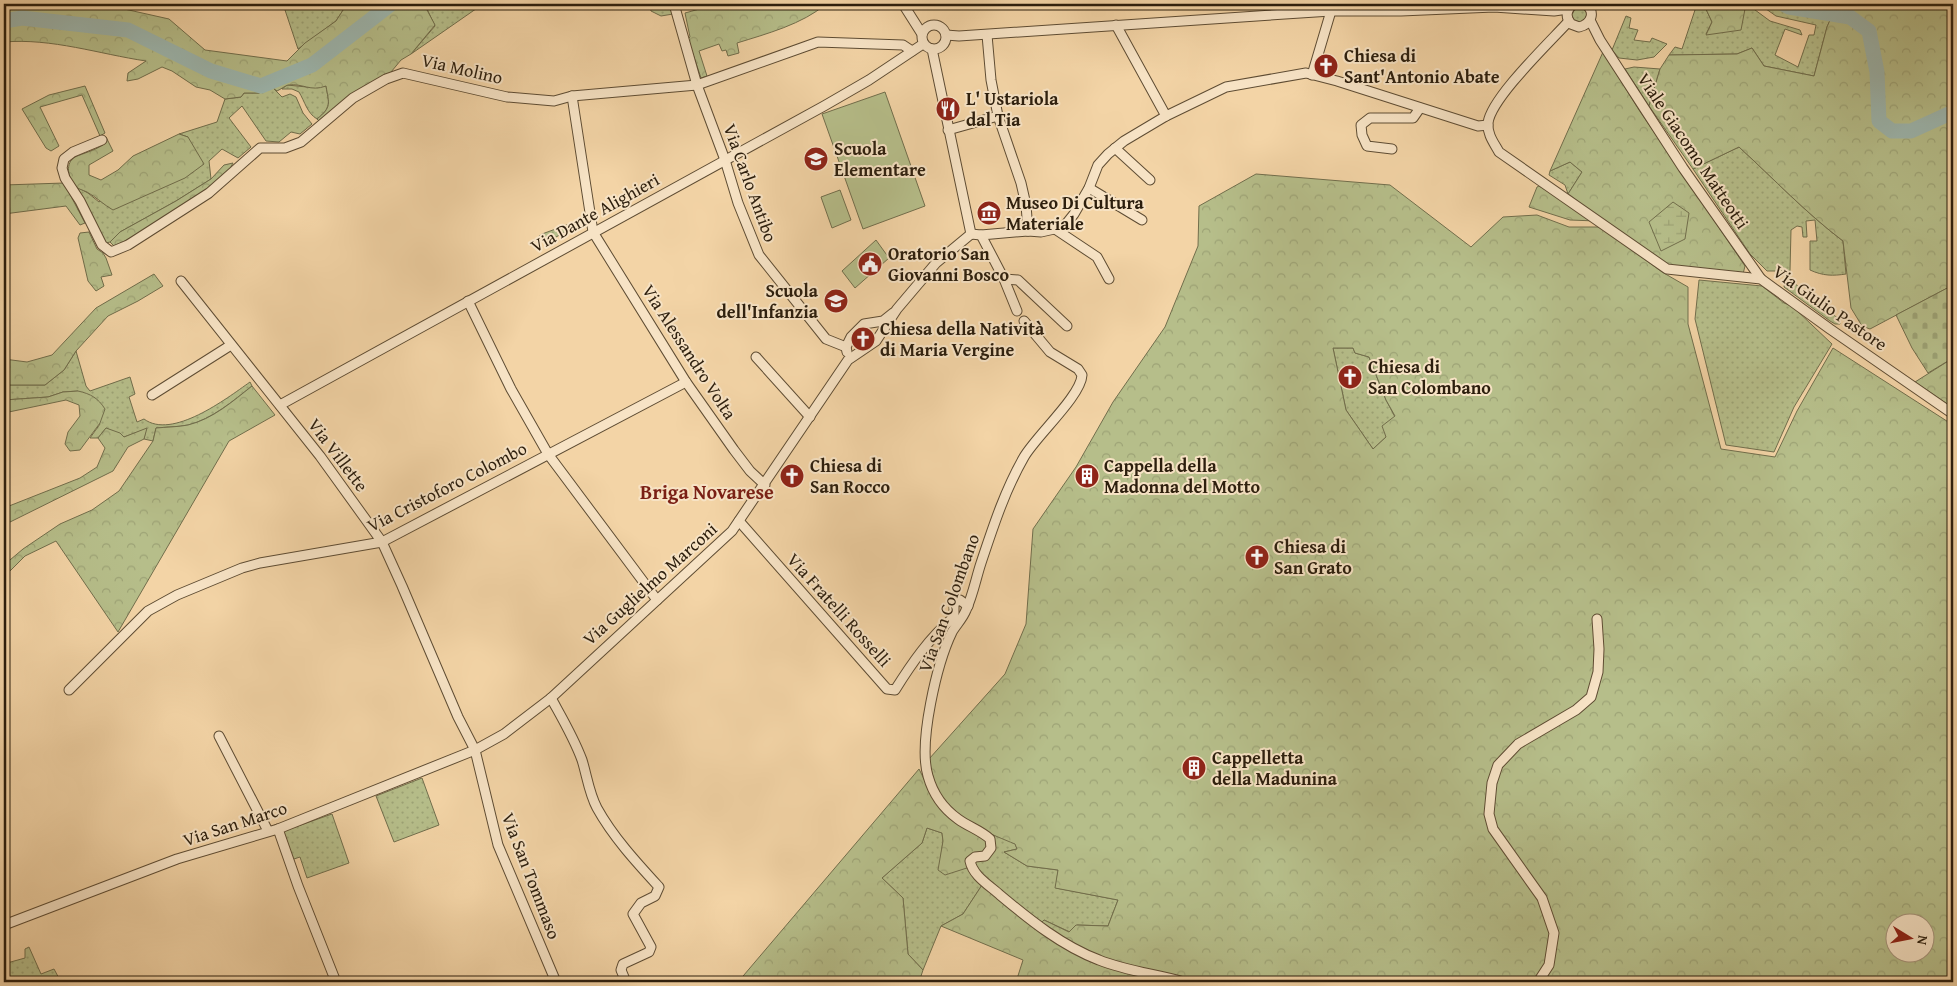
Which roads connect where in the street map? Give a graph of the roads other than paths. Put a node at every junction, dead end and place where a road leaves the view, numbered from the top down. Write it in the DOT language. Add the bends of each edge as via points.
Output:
graph roads {
  1 [pos="674,4"];
  2 [pos="903,4"];
  3 [pos="1588,4"];
  4 [pos="1331,8"];
  5 [pos="1569,13"];
  6 [pos="1589,20"];
  7 [pos="1116,25"];
  8 [pos="924,31"];
  9 [pos="987,34"];
  10 [pos="945,39"];
  11 [pos="923,44"];
  12 [pos="932,49"];
  13 [pos="912,52"];
  14 [pos="1312,74"];
  15 [pos="697,85"];
  16 [pos="572,96"];
  17 [pos="1420,108"];
  18 [pos="998,116"];
  19 [pos="1166,116"];
  20 [pos="1488,125"];
  21 [pos="948,130"];
  22 [pos="102,140"];
  23 [pos="1115,148"];
  24 [pos="1392,150"];
  25 [pos="725,160"];
  26 [pos="1150,180"];
  27 [pos="1088,188"];
  28 [pos="1142,220"];
  29 [pos="1055,229"];
  30 [pos="1028,231"];
  31 [pos="593,232"];
  32 [pos="976,234"];
  33 [pos="1761,278"];
  34 [pos="1004,279"];
  35 [pos="1109,279"];
  36 [pos="181,281"];
  37 [pos="468,301"];
  38 [pos="897,309"];
  39 [pos="1017,311"];
  40 [pos="1024,321"];
  41 [pos="1067,326"];
  42 [pos="231,345"];
  43 [pos="846,347"];
  44 [pos="756,357"];
  45 [pos="848,360"];
  46 [pos="686,382"];
  47 [pos="152,395"];
  48 [pos="280,405"];
  49 [pos="1953,414"];
  50 [pos="810,417"];
  51 [pos="548,454"];
  52 [pos="765,485"];
  53 [pos="739,521"];
  54 [pos="382,542"];
  55 [pos="657,600"];
  56 [pos="968,606"];
  57 [pos="1597,619"];
  58 [pos="70,690"];
  59 [pos="551,698"];
  60 [pos="219,736"];
  61 [pos="475,750"];
  62 [pos="278,829"];
  63 [pos="268,831"];
  64 [pos="4,925"];
  65 [pos="336,982"];
  66 [pos="556,982"];
  67 [pos="626,982"];
  68 [pos="1184,982"];
  69 [pos="1538,982"];
  1 -- 15 [label="street, Via Carlo Antibo"];
  2 -- 8 [label="street"];
  3 -- 6 [label="street, Viale Giacomo Matteotti"];
  4 -- 5 [label="street" via="1401,11 1494,7"];
  4 -- 7 [label="street"];
  4 -- 14 [label="street"];
  5 -- 6 [label="street" via="1575,26"];
  5 -- 20 [label="street" via="1505,90 1491,112"];
  6 -- 33 [label="street, Viale Giacomo Matteotti" via="1683,168"];
  7 -- 9 [label="street"];
  7 -- 19 [label="street"];
  8 -- 10 [label="street" via="938,26"];
  8 -- 11 [label="street"];
  9 -- 10 [label="street"];
  9 -- 18 [label="street"];
  10 -- 12 [label="street" via="937,49"];
  11 -- 12 [label="street"];
  11 -- 13 [label="street, Via Dante Alighieri"];
  12 -- 21 [label="street"];
  13 -- 15 [label="street, Via Molino" via="903,45 818,42"];
  13 -- 25 [label="street, Via Dante Alighieri" via="862,84"];
  14 -- 17 [label="street"];
  14 -- 19 [label="street" via="1226,87"];
  15 -- 16 [label="street, Via Molino"];
  15 -- 25 [label="street, Via Carlo Antibo"];
  16 -- 22 [label="street, Via Molino" via="554,101 507,97 403,73 353,98 300,142 285,148 260,148 209,193 128,245 111,252 102,245 62,168 64,159 73,152"];
  16 -- 31 [label="street"];
  17 -- 20 [label="street" via="1478,126"];
  17 -- 24 [label="street" via="1414,118 1370,118 1361,126 1367,146"];
  18 -- 21 [label="street"];
  18 -- 30 [label="street" via="1021,183"];
  19 -- 23 [label="street"];
  20 -- 33 [label="street, Via Giulio Pastore" via="1489,135 1499,152 1665,268"];
  21 -- 32 [label="street"];
  23 -- 26 [label="street"];
  23 -- 27 [label="street" via="1098,165"];
  25 -- 31 [label="street, Via Dante Alighieri"];
  25 -- 43 [label="street, Via Carlo Antibo" via="759,254 826,339"];
  27 -- 28 [label="street"];
  27 -- 29 [label="street" via="1066,224"];
  29 -- 30 [label="street"];
  29 -- 35 [label="street" via="1097,257"];
  30 -- 32 [label="street"];
  31 -- 37 [label="street, Via Dante Alighieri"];
  31 -- 46 [label="street, Via Alessandro Volta"];
  32 -- 34 [label="street"];
  32 -- 38 [label="street, Via Guglielmo Marconi" via="936,263"];
  33 -- 49 [label="street, Via Giulio Pastore"];
  34 -- 39 [label="street"];
  34 -- 41 [label="street" via="1018,280"];
  36 -- 42 [label="street, Via Villette"];
  37 -- 48 [label="street, Via Dante Alighieri"];
  37 -- 51 [label="street" via="511,389"];
  38 -- 43 [label="street, Via Guglielmo Marconi" via="882,321 864,324"];
  38 -- 45 [label="street, Via Guglielmo Marconi" via="876,341"];
  40 -- 56 [label="street, Via San Colombano" via="1050,352 1078,369 1082,380 1024,457 1003,500"];
  42 -- 47 [label="street"];
  42 -- 48 [label="street, Via Villette"];
  43 -- 45 [label="street"];
  44 -- 50 [label="street"];
  45 -- 50 [label="street, Via Guglielmo Marconi"];
  46 -- 51 [label="street, Via Cristoforo Colombo"];
  46 -- 52 [label="street, Via Alessandro Volta" via="739,457"];
  48 -- 54 [label="street, Via Villette"];
  50 -- 52 [label="street, Via Guglielmo Marconi"];
  51 -- 54 [label="street, Via Cristoforo Colombo"];
  51 -- 55 [label="street"];
  52 -- 53 [label="street, Via Guglielmo Marconi"];
  53 -- 55 [label="street, Via Guglielmo Marconi"];
  53 -- 56 [label="street, Via Fratelli Rosselli" via="887,689 894,690 924,648 954,617 954,603 960,600"];
  54 -- 58 [label="street, Via Cristoforo Colombo" via="260,563 177,595 148,611"];
  54 -- 61 [label="street, Via Villette"];
  55 -- 59 [label="street, Via Guglielmo Marconi"];
  56 -- 68 [label="street, Via San Colombano" via="952,633 940,666 925,745 928,776 940,802 959,820 982,831 990,839 991,848 985,856 970,861 971,867 977,876 1022,914 1068,946 1123,968"];
  57 -- 69 [label="street" via="1598,672 1591,696 1576,710 1518,744 1498,766 1492,783 1489,814 1493,829 1542,898 1554,933 1549,966"];
  59 -- 61 [label="street, Via Guglielmo Marconi" via="504,734"];
  59 -- 67 [label="street" via="573,737 598,809 659,888 655,896 640,904 633,914 651,947 649,952 622,964"];
  60 -- 63 [label="street"];
  61 -- 62 [label="street, Via San Marco"];
  61 -- 66 [label="street, Via San Tommaso" via="498,845"];
  62 -- 63 [label="street, Via San Marco"];
  62 -- 65 [label="street"];
  63 -- 64 [label="street, Via San Marco" via="177,859"];
}
